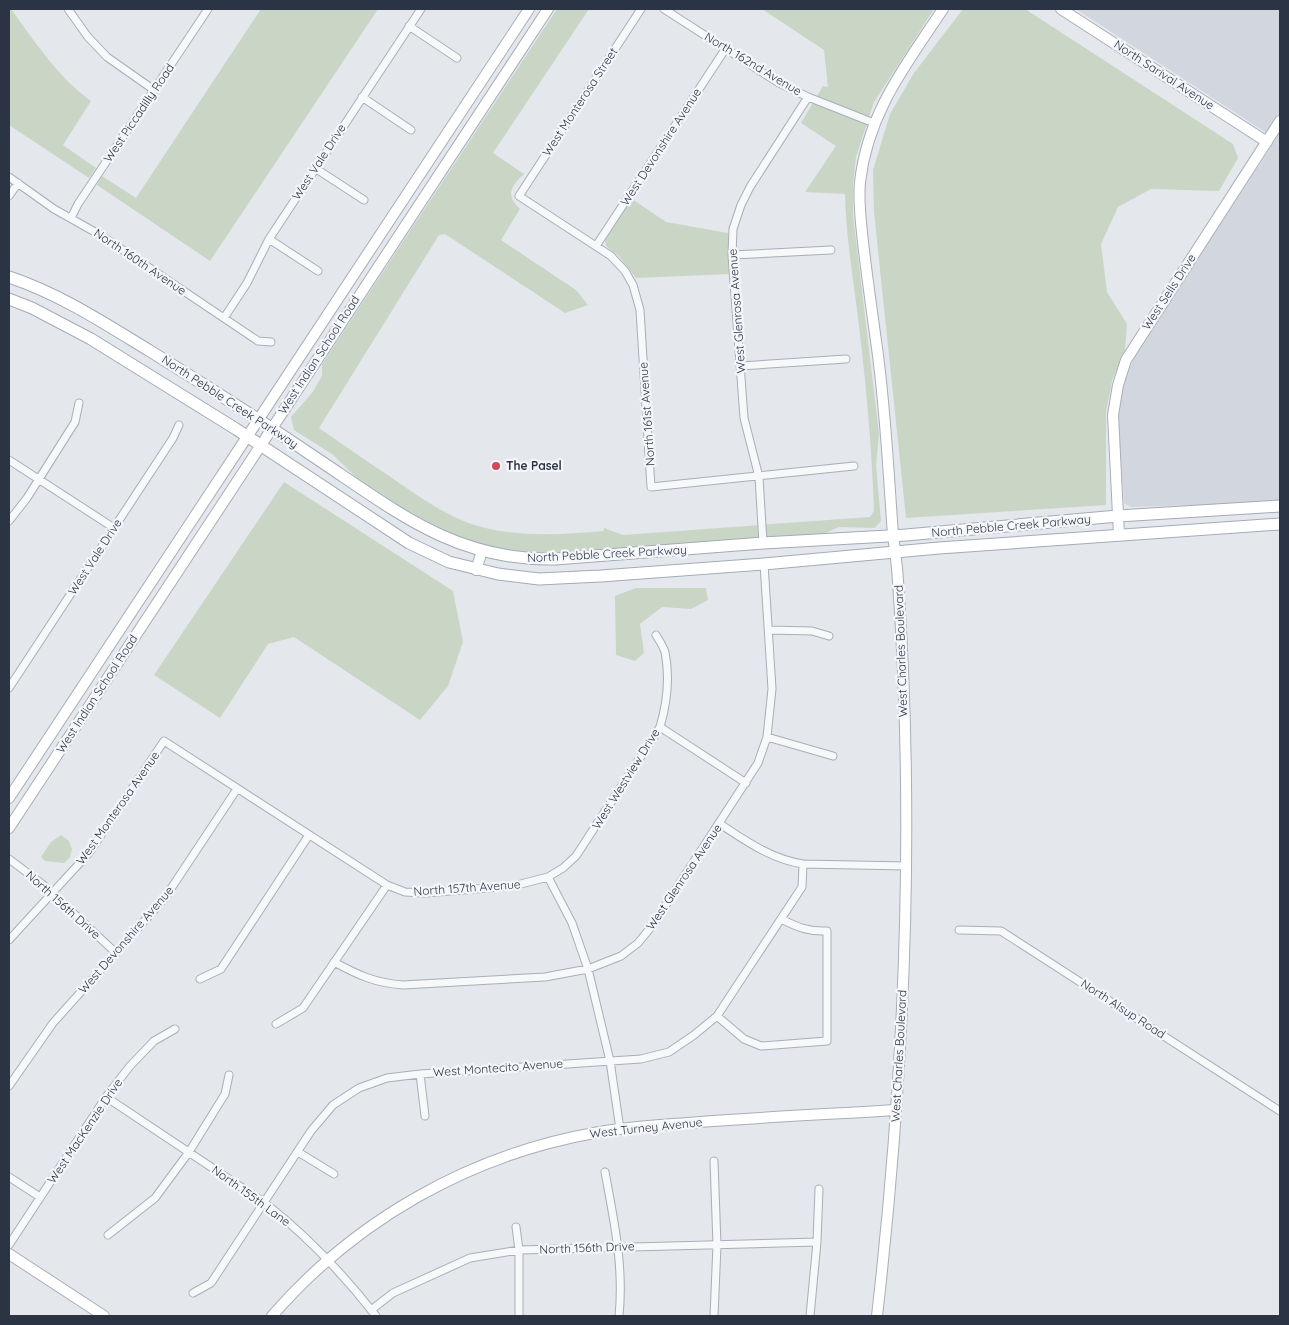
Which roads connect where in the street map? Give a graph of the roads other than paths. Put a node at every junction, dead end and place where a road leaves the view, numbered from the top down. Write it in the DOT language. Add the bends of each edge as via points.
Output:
graph roads {
  1 [pos="68,9"];
  2 [pos="208,9"];
  3 [pos="420,9"];
  4 [pos="529,9"];
  5 [pos="548,9"];
  6 [pos="641,9"];
  7 [pos="664,9"];
  8 [pos="943,9"];
  9 [pos="1061,9"];
  10 [pos="409,26"];
  11 [pos="726,48"];
  12 [pos="457,58"];
  13 [pos="154,90"];
  14 [pos="362,97"];
  15 [pos="808,97"];
  16 [pos="1280,121"];
  17 [pos="874,123"];
  18 [pos="411,130"];
  19 [pos="1267,142"];
  20 [pos="315,168"];
  21 [pos="9,177"];
  22 [pos="18,183"];
  23 [pos="9,196"];
  24 [pos="519,196"];
  25 [pos="364,200"];
  26 [pos="71,218"];
  27 [pos="269,239"];
  28 [pos="596,246"];
  29 [pos="831,250"];
  30 [pos="732,255"];
  31 [pos="318,271"];
  32 [pos="9,277"];
  33 [pos="9,299"];
  34 [pos="224,318"];
  35 [pos="271,342"];
  36 [pos="846,359"];
  37 [pos="740,366"];
  38 [pos="79,403"];
  39 [pos="258,420"];
  40 [pos="179,425"];
  41 [pos="271,428"];
  42 [pos="247,436"];
  43 [pos="260,445"];
  44 [pos="9,460"];
  45 [pos="854,466"];
  46 [pos="759,477"];
  47 [pos="38,479"];
  48 [pos="1280,506"];
  49 [pos="1118,516"];
  50 [pos="9,521"];
  51 [pos="1280,524"];
  52 [pos="114,528"];
  53 [pos="1119,535"];
  54 [pos="893,536"];
  55 [pos="763,544"];
  56 [pos="482,551"];
  57 [pos="896,552"];
  58 [pos="764,564"];
  59 [pos="476,570"];
  60 [pos="769,630"];
  61 [pos="656,634"];
  62 [pos="829,636"];
  63 [pos="9,688"];
  64 [pos="660,727"];
  65 [pos="768,737"];
  66 [pos="164,741"];
  67 [pos="833,756"];
  68 [pos="746,783"];
  69 [pos="237,789"];
  70 [pos="9,798"];
  71 [pos="720,824"];
  72 [pos="9,828"];
  73 [pos="309,835"];
  74 [pos="9,858"];
  75 [pos="803,864"];
  76 [pos="906,866"];
  77 [pos="548,877"];
  78 [pos="387,885"];
  79 [pos="52,894"];
  80 [pos="780,919"];
  81 [pos="960,930"];
  82 [pos="9,940"];
  83 [pos="116,953"];
  84 [pos="334,962"];
  85 [pos="588,969"];
  86 [pos="200,979"];
  87 [pos="717,1016"];
  88 [pos="276,1024"];
  89 [pos="175,1028"];
  90 [pos="610,1061"];
  91 [pos="420,1074"];
  92 [pos="229,1075"];
  93 [pos="9,1086"];
  94 [pos="106,1097"];
  95 [pos="896,1110"];
  96 [pos="1280,1110"];
  97 [pos="425,1116"];
  98 [pos="620,1129"];
  99 [pos="188,1152"];
  100 [pos="298,1152"];
  101 [pos="714,1161"];
  102 [pos="605,1172"];
  103 [pos="334,1174"];
  104 [pos="9,1177"];
  105 [pos="819,1189"];
  106 [pos="40,1197"];
  107 [pos="265,1203"];
  108 [pos="516,1227"];
  109 [pos="108,1235"];
  110 [pos="817,1242"];
  111 [pos="9,1245"];
  112 [pos="717,1245"];
  113 [pos="619,1247"];
  114 [pos="520,1250"];
  115 [pos="9,1254"];
  116 [pos="328,1261"];
  117 [pos="193,1294"];
  118 [pos="371,1310"];
  119 [pos="104,1316"];
  120 [pos="272,1316"];
  121 [pos="376,1316"];
  122 [pos="519,1316"];
  123 [pos="619,1316"];
  124 [pos="714,1316"];
  125 [pos="810,1316"];
  126 [pos="877,1316"];
  1 -- 13 [label="street" via="107,57"];
  2 -- 13 [label="street, West Piccadilly Road"];
  3 -- 10 [label="street, West Vale Drive"];
  4 -- 39 [label="street, West Indian School Road"];
  5 -- 41 [label="street, West Indian School Road"];
  6 -- 24 [label="street, West Monterosa Street"];
  7 -- 11 [label="street, North 162nd Avenue"];
  8 -- 17 [label="street, West Charles Boulevard" via="891,88"];
  9 -- 19 [label="street, North Sarival Avenue"];
  10 -- 12 [label="street"];
  10 -- 14 [label="street, West Vale Drive"];
  11 -- 15 [label="street, North 162nd Avenue" via="779,83"];
  11 -- 28 [label="street, West Devonshire Avenue"];
  13 -- 26 [label="street, West Piccadilly Road"];
  14 -- 18 [label="street"];
  14 -- 20 [label="street, West Vale Drive"];
  15 -- 17 [label="street, North 162nd Avenue"];
  15 -- 30 [label="street, West Glenrosa Avenue" via="741,205 732,229"];
  16 -- 19 [label="street, West Sells Drive"];
  17 -- 54 [label="street, West Charles Boulevard" via="864,159 859,199 886,428"];
  19 -- 49 [label="street, West Sells Drive" via="1126,360 1113,415"];
  20 -- 25 [label="street"];
  20 -- 27 [label="street, West Vale Drive"];
  21 -- 22 [label="street, North 160th Avenue"];
  22 -- 23 [label="street"];
  22 -- 26 [label="street, North 160th Avenue"];
  24 -- 28 [label="street, North 161st Avenue"];
  26 -- 34 [label="street, North 160th Avenue"];
  27 -- 31 [label="street"];
  27 -- 34 [label="street, West Vale Drive" via="247,283"];
  28 -- 46 [label="street, North 161st Avenue" via="625,271 640,310 651,487"];
  29 -- 30 [label="street"];
  30 -- 37 [label="street, West Glenrosa Avenue"];
  32 -- 39 [label="main road, North Pebble Creek Parkway" via="58,296 92,315"];
  33 -- 42 [label="main road, North Pebble Creek Parkway" via="91,339"];
  34 -- 35 [label="street, North 160th Avenue" via="258,341"];
  36 -- 37 [label="street"];
  37 -- 46 [label="street, West Glenrosa Avenue" via="744,418"];
  38 -- 47 [label="street" via="75,422"];
  39 -- 41 [label="main road, North Pebble Creek Parkway"];
  39 -- 42 [label="street, West Indian School Road"];
  40 -- 52 [label="street, West Vale Drive"];
  41 -- 43 [label="street, West Indian School Road"];
  41 -- 56 [label="main road, North Pebble Creek Parkway" via="415,523 444,538"];
  42 -- 43 [label="main road, North Pebble Creek Parkway"];
  42 -- 70 [label="street, West Indian School Road"];
  43 -- 59 [label="main road, North Pebble Creek Parkway" via="409,542 440,558"];
  43 -- 72 [label="street, West Indian School Road"];
  44 -- 47 [label="street"];
  45 -- 46 [label="street, North 161st Avenue"];
  46 -- 55 [label="street, West Glenrosa Avenue"];
  47 -- 50 [label="street"];
  47 -- 52 [label="street"];
  48 -- 49 [label="main road, North Pebble Creek Parkway"];
  49 -- 53 [label="street, West Sells Drive"];
  49 -- 54 [label="main road, North Pebble Creek Parkway"];
  51 -- 53 [label="main road, North Pebble Creek Parkway"];
  52 -- 63 [label="street, West Vale Drive"];
  53 -- 57 [label="main road, North Pebble Creek Parkway"];
  54 -- 55 [label="main road, North Pebble Creek Parkway"];
  54 -- 57 [label="street, West Charles Boulevard"];
  55 -- 56 [label="main road, North Pebble Creek Parkway" via="555,559 524,559"];
  56 -- 59 [label="street"];
  57 -- 58 [label="main road, North Pebble Creek Parkway"];
  57 -- 76 [label="street, West Charles Boulevard" via="901,618"];
  58 -- 59 [label="main road, North Pebble Creek Parkway" via="552,579"];
  58 -- 60 [label="street, West Glenrosa Avenue"];
  60 -- 62 [label="street" via="812,631"];
  60 -- 65 [label="street, West Glenrosa Avenue" via="772,689"];
  61 -- 64 [label="street, West Westview Drive" via="664,651 668,692"];
  64 -- 68 [label="street"];
  64 -- 77 [label="street, West Westview Drive" via="576,856"];
  65 -- 67 [label="street"];
  65 -- 68 [label="street, West Glenrosa Avenue"];
  66 -- 69 [label="street, North 157th Avenue"];
  66 -- 79 [label="street, West Monterosa Avenue" via="93,848"];
  68 -- 71 [label="street, West Glenrosa Avenue"];
  69 -- 73 [label="street, North 157th Avenue"];
  69 -- 83 [label="street, West Devonshire Avenue" via="164,899"];
  71 -- 75 [label="street" via="759,849 788,862"];
  71 -- 85 [label="street, West Glenrosa Avenue" via="638,942 621,956"];
  73 -- 78 [label="street, North 157th Avenue"];
  73 -- 86 [label="street" via="221,969"];
  74 -- 79 [label="street, North 156th Drive"];
  75 -- 76 [label="street"];
  75 -- 80 [label="street, West Montecito Avenue" via="802,887"];
  76 -- 95 [label="street, West Charles Boulevard" via="904,978"];
  77 -- 78 [label="street, North 157th Avenue" via="513,886 424,893 405,892"];
  77 -- 85 [label="street" via="572,923"];
  78 -- 84 [label="street"];
  79 -- 82 [label="street, West Monterosa Avenue"];
  79 -- 83 [label="street, North 156th Drive"];
  80 -- 87 [label="street, West Montecito Avenue"];
  80 -- 87 [label="street" via="800,929 827,931 827,1041 761,1046 744,1039"];
  81 -- 96 [label="street, North Alsup Road" via="1001,931"];
  83 -- 93 [label="street, West Devonshire Avenue" via="53,1023"];
  84 -- 85 [label="street, West Glenrosa Avenue" via="370,980 403,985 545,977"];
  84 -- 88 [label="street" via="303,1008"];
  85 -- 90 [label="street"];
  87 -- 90 [label="street, West Montecito Avenue" via="669,1052 642,1059"];
  89 -- 94 [label="street, West MacKenzie Drive" via="154,1041"];
  90 -- 91 [label="street, West Montecito Avenue"];
  90 -- 98 [label="street"];
  91 -- 97 [label="street"];
  91 -- 100 [label="street, West Montecito Avenue" via="386,1078 358,1088 333,1105"];
  92 -- 99 [label="street" via="225,1094"];
  94 -- 99 [label="street, North 155th Lane"];
  94 -- 106 [label="street, West MacKenzie Drive"];
  95 -- 98 [label="street, West Turney Avenue"];
  95 -- 126 [label="street, West Charles Boulevard"];
  98 -- 116 [label="street, West Turney Avenue" via="551,1142 438,1185 362,1232"];
  99 -- 107 [label="street, North 155th Lane"];
  99 -- 109 [label="street" via="155,1198"];
  100 -- 103 [label="street"];
  100 -- 107 [label="street, West Montecito Avenue"];
  101 -- 112 [label="street"];
  102 -- 113 [label="street"];
  104 -- 106 [label="street"];
  105 -- 110 [label="street"];
  106 -- 111 [label="street, West MacKenzie Drive"];
  107 -- 116 [label="street, North 155th Lane" via="296,1228"];
  107 -- 117 [label="street, West Montecito Avenue" via="211,1283"];
  108 -- 114 [label="street"];
  110 -- 112 [label="street, North 156th Drive"];
  110 -- 125 [label="street"];
  112 -- 113 [label="street, North 156th Drive"];
  112 -- 124 [label="street"];
  113 -- 114 [label="street, North 156th Drive"];
  113 -- 123 [label="street"];
  114 -- 118 [label="street, North 156th Drive" via="470,1258 393,1293"];
  114 -- 122 [label="street"];
  115 -- 119 [label="street"];
  116 -- 118 [label="street, North 155th Lane"];
  116 -- 120 [label="street, West Turney Avenue"];
  118 -- 121 [label="street, North 155th Lane"];
}
